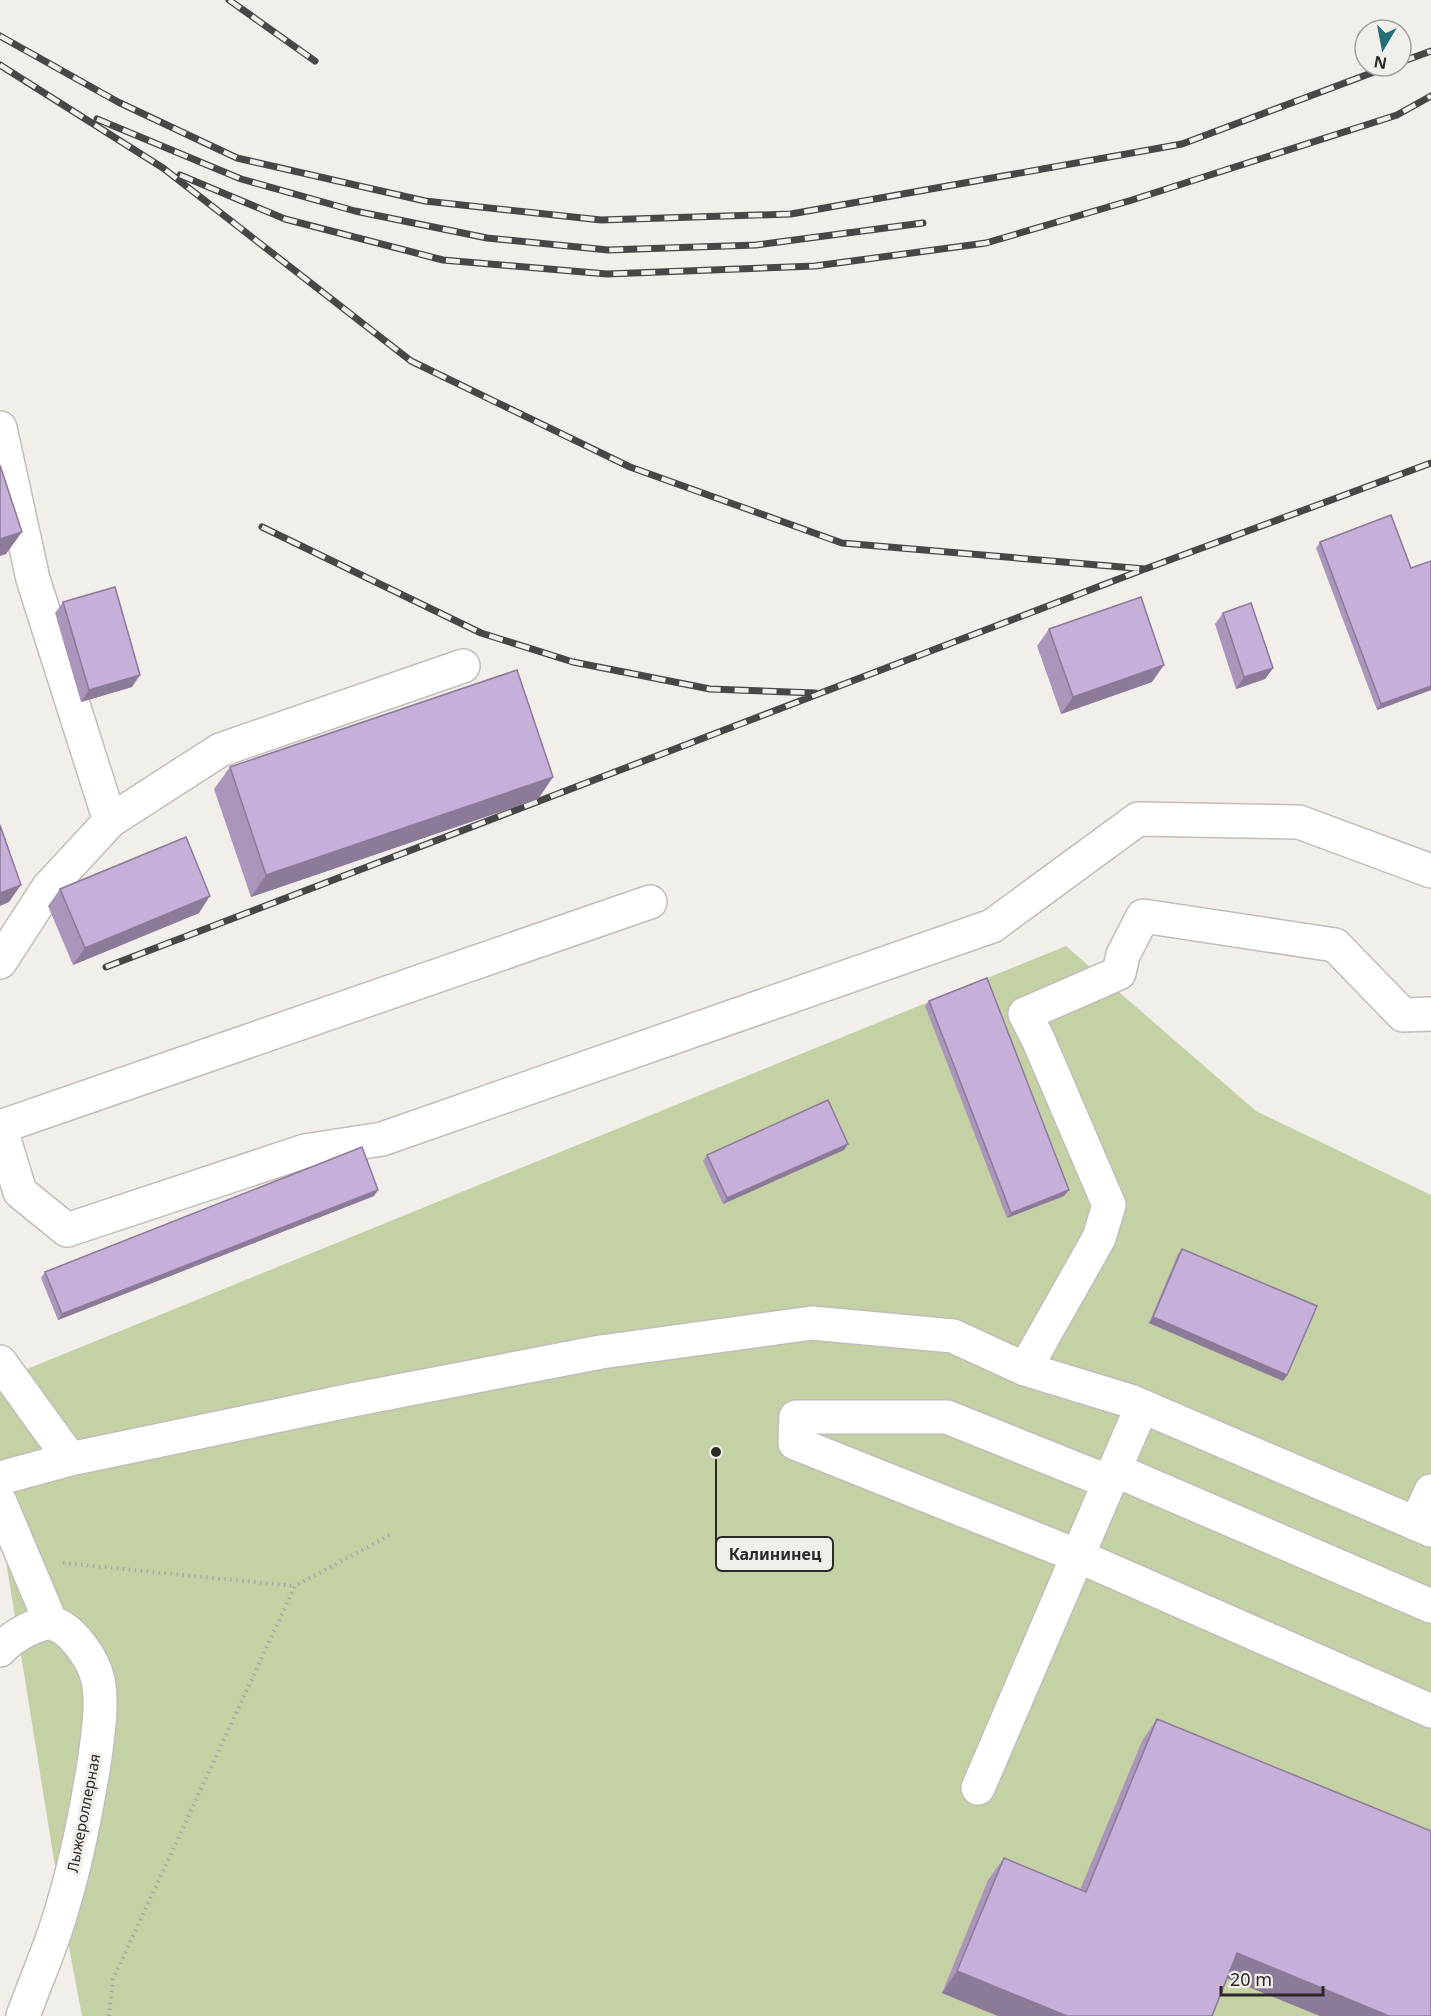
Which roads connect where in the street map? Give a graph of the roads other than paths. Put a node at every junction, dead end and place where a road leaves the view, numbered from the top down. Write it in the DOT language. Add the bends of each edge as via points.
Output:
graph roads {
  1 [pos="0,428"];
  2 [pos="463,666"];
  3 [pos="110,821"];
  4 [pos="1431,871"];
  5 [pos="650,902"];
  6 [pos="0,962"];
  7 [pos="1431,1014"];
  8 [pos="0,1127"];
  9 [pos="0,1362"];
  10 [pos="1025,1369"];
  11 [pos="1142,1406"];
  12 [pos="70,1459"];
  13 [pos="1112,1476"];
  14 [pos="0,1478"];
  15 [pos="1431,1491"];
  16 [pos="0,1502"];
  17 [pos="1424,1527"];
  18 [pos="1078,1556"];
  19 [pos="1431,1606"];
  20 [pos="51,1623"];
  21 [pos="0,1650"];
  22 [pos="1431,1711"];
  23 [pos="978,1788"];
  24 [pos="23,2016"];
  1 -- 3 [label="lane" via="33,579"];
  2 -- 3 [label="lane" via="220,750"];
  3 -- 6 [label="lane" via="48,888"];
  4 -- 8 [label="lane" via="1299,822 1138,819 992,926 382,1139 305,1151 67,1230 20,1192"];
  5 -- 8 [label="lane"];
  7 -- 10 [label="lane" via="1403,1015 1335,945 1143,916 1119,974 1025,1014 1109,1205 1099,1238"];
  9 -- 12 [label="lane"];
  10 -- 11 [label="lane"];
  10 -- 12 [label="lane" via="953,1336 812,1323 601,1352"];
  11 -- 13 [label="lane"];
  11 -- 17 [label="lane"];
  12 -- 14 [label="lane"];
  13 -- 18 [label="lane"];
  13 -- 18 [label="lane" via="947,1417 796,1417 795,1443"];
  13 -- 19 [label="lane"];
  15 -- 17 [label="lane"];
  16 -- 20 [label="lane"];
  18 -- 22 [label="lane"];
  18 -- 23 [label="lane"];
  20 -- 21 [label="lane" via="11,1638"];
  20 -- 24 [label="lane, Лыжероллерная" via="66,1628 84,1650 98,1680 100,1722 89,1798 62,1910"];
}
